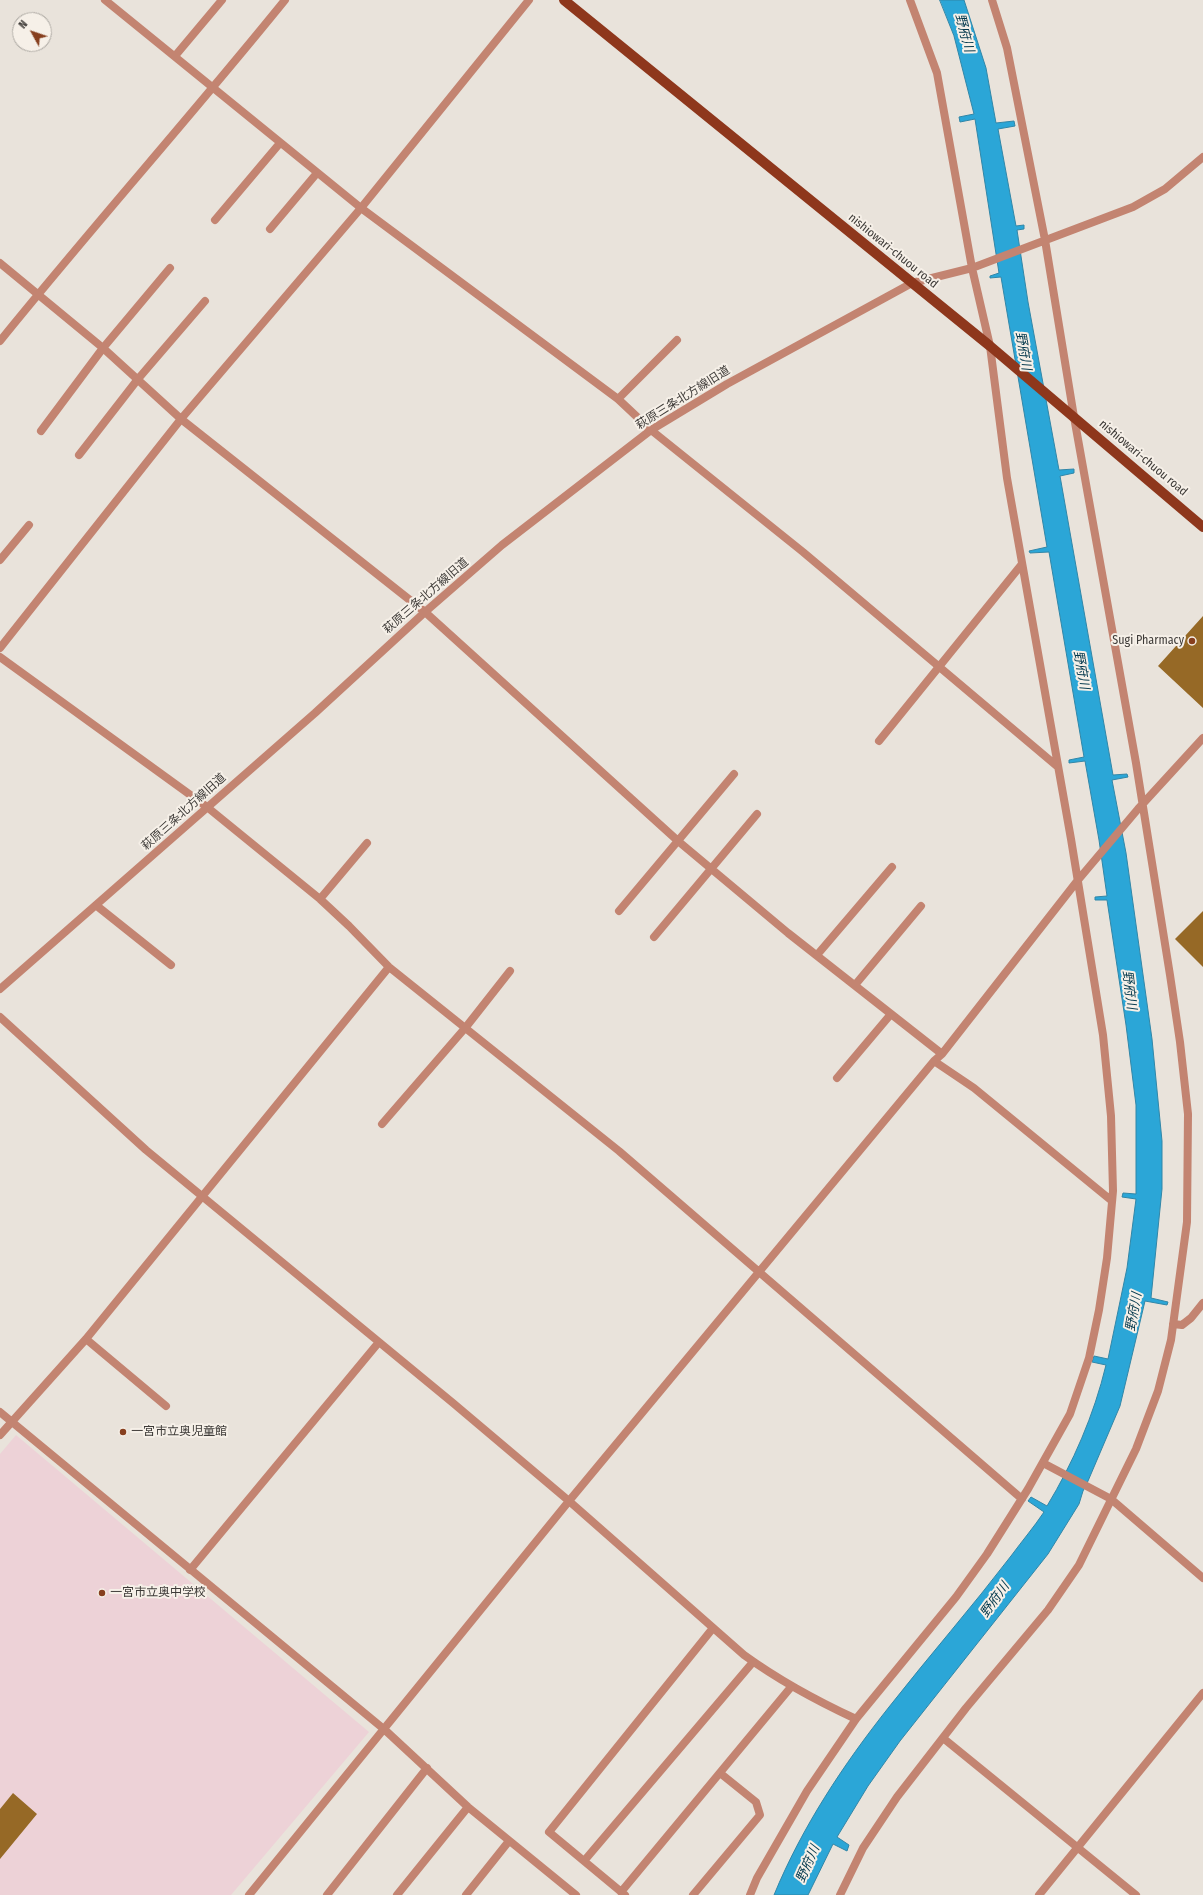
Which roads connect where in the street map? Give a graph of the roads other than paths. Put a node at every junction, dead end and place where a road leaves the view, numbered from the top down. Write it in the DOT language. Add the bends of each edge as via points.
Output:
graph roads {
  1 [pos="105,0"];
  2 [pos="222,0"];
  3 [pos="286,0"];
  4 [pos="529,0"];
  5 [pos="564,0"];
  6 [pos="910,0"];
  7 [pos="992,0"];
  8 [pos="175,56"];
  9 [pos="214,88"];
  10 [pos="280,143"];
  11 [pos="1203,157"];
  12 [pos="317,173"];
  13 [pos="361,208"];
  14 [pos="215,220"];
  15 [pos="270,229"];
  16 [pos="1042,241"];
  17 [pos="0,263"];
  18 [pos="975,267"];
  19 [pos="170,268"];
  20 [pos="912,283"];
  21 [pos="38,294"];
  22 [pos="205,301"];
  23 [pos="677,340"];
  24 [pos="0,341"];
  25 [pos="990,346"];
  26 [pos="103,348"];
  27 [pos="138,379"];
  28 [pos="618,399"];
  29 [pos="1074,417"];
  30 [pos="181,419"];
  31 [pos="651,430"];
  32 [pos="41,431"];
  33 [pos="79,455"];
  34 [pos="29,525"];
  35 [pos="1203,526"];
  36 [pos="0,560"];
  37 [pos="1022,564"];
  38 [pos="425,612"];
  39 [pos="0,648"];
  40 [pos="0,657"];
  41 [pos="939,668"];
  42 [pos="1203,738"];
  43 [pos="879,741"];
  44 [pos="1058,767"];
  45 [pos="734,774"];
  46 [pos="207,807"];
  47 [pos="1140,807"];
  48 [pos="758,814"];
  49 [pos="678,841"];
  50 [pos="367,843"];
  51 [pos="892,867"];
  52 [pos="711,869"];
  53 [pos="1080,877"];
  54 [pos="320,899"];
  55 [pos="97,906"];
  56 [pos="921,906"];
  57 [pos="619,911"];
  58 [pos="654,937"];
  59 [pos="817,955"];
  60 [pos="171,965"];
  61 [pos="388,967"];
  62 [pos="510,971"];
  63 [pos="855,985"];
  64 [pos="0,989"];
  65 [pos="891,1014"];
  66 [pos="0,1017"];
  67 [pos="466,1027"];
  68 [pos="942,1054"];
  69 [pos="934,1061"];
  70 [pos="837,1078"];
  71 [pos="382,1124"];
  72 [pos="202,1195"];
  73 [pos="1112,1201"];
  74 [pos="758,1273"];
  75 [pos="1203,1303"];
  76 [pos="1173,1324"];
  77 [pos="86,1338"];
  78 [pos="379,1342"];
  79 [pos="166,1406"];
  80 [pos="0,1412"];
  81 [pos="11,1422"];
  82 [pos="0,1435"];
  83 [pos="1045,1464"];
  84 [pos="1108,1498"];
  85 [pos="1022,1499"];
  86 [pos="569,1501"];
  87 [pos="190,1570"];
  88 [pos="1203,1578"];
  89 [pos="712,1628"];
  90 [pos="753,1662"];
  91 [pos="791,1687"];
  92 [pos="1203,1693"];
  93 [pos="856,1720"];
  94 [pos="385,1730"];
  95 [pos="943,1738"];
  96 [pos="427,1768"];
  97 [pos="720,1774"];
  98 [pos="468,1807"];
  99 [pos="509,1841"];
  100 [pos="1077,1846"];
  101 [pos="584,1861"];
  102 [pos="623,1893"];
  103 [pos="249,1895"];
  104 [pos="327,1895"];
  105 [pos="397,1895"];
  106 [pos="466,1895"];
  107 [pos="576,1895"];
  108 [pos="693,1895"];
  109 [pos="750,1895"];
  110 [pos="840,1895"];
  111 [pos="1039,1895"];
  112 [pos="1136,1895"];
  1 -- 8 [label="street"];
  2 -- 8 [label="street"];
  3 -- 9 [label="street"];
  4 -- 13 [label="street"];
  5 -- 20 [label="main road, nishiowari-chuou road"];
  6 -- 18 [label="street" via="937,73"];
  7 -- 16 [label="street" via="1007,48"];
  8 -- 9 [label="street"];
  9 -- 10 [label="street"];
  9 -- 21 [label="street"];
  10 -- 12 [label="street"];
  10 -- 14 [label="street"];
  11 -- 16 [label="street, 萩原三条北方線旧道" via="1165,189 1132,207"];
  12 -- 13 [label="street"];
  12 -- 15 [label="street"];
  13 -- 28 [label="street"];
  13 -- 30 [label="street"];
  16 -- 18 [label="street, 萩原三条北方線旧道"];
  16 -- 29 [label="street"];
  17 -- 21 [label="street"];
  18 -- 20 [label="street, 萩原三条北方線旧道"];
  18 -- 25 [label="street"];
  19 -- 26 [label="street"];
  20 -- 25 [label="main road, nishiowari-chuou road"];
  20 -- 31 [label="street, 萩原三条北方線旧道" via="727,384"];
  21 -- 24 [label="street"];
  21 -- 26 [label="street"];
  22 -- 27 [label="street"];
  23 -- 28 [label="street"];
  25 -- 29 [label="main road, nishiowari-chuou road"];
  25 -- 37 [label="street" via="1007,478"];
  26 -- 27 [label="street"];
  26 -- 32 [label="street"];
  27 -- 30 [label="street"];
  27 -- 33 [label="street"];
  28 -- 31 [label="street"];
  29 -- 35 [label="main road, nishiowari-chuou road"];
  29 -- 47 [label="street"];
  30 -- 38 [label="street"];
  30 -- 39 [label="street"];
  31 -- 38 [label="street, 萩原三条北方線旧道" via="502,545"];
  31 -- 41 [label="street" via="803,552"];
  34 -- 36 [label="street"];
  37 -- 41 [label="street"];
  37 -- 44 [label="street"];
  38 -- 46 [label="street, 萩原三条北方線旧道"];
  38 -- 49 [label="street"];
  40 -- 46 [label="street"];
  41 -- 43 [label="street"];
  41 -- 44 [label="street"];
  42 -- 47 [label="street"];
  44 -- 53 [label="street"];
  45 -- 49 [label="street"];
  46 -- 54 [label="street"];
  46 -- 55 [label="street, 萩原三条北方線旧道"];
  47 -- 53 [label="street"];
  47 -- 76 [label="street" via="1172,982 1188,1114 1187,1222"];
  48 -- 52 [label="street"];
  49 -- 52 [label="street"];
  49 -- 57 [label="street"];
  50 -- 54 [label="street"];
  51 -- 59 [label="street"];
  52 -- 58 [label="street"];
  52 -- 59 [label="street"];
  53 -- 68 [label="street"];
  53 -- 73 [label="street" via="1103,1035 1111,1116"];
  54 -- 61 [label="street"];
  55 -- 60 [label="street"];
  55 -- 64 [label="street, 萩原三条北方線旧道"];
  56 -- 63 [label="street"];
  59 -- 63 [label="street"];
  61 -- 67 [label="street"];
  61 -- 72 [label="street"];
  62 -- 67 [label="street"];
  63 -- 65 [label="street"];
  65 -- 68 [label="street"];
  65 -- 70 [label="street"];
  66 -- 72 [label="street" via="146,1150"];
  67 -- 71 [label="street"];
  67 -- 74 [label="street" via="619,1151"];
  68 -- 69 [label="street"];
  69 -- 73 [label="street" via="974,1088"];
  69 -- 74 [label="street"];
  72 -- 77 [label="street"];
  72 -- 78 [label="street"];
  73 -- 83 [label="street" via="1107,1258 1089,1358 1070,1414"];
  74 -- 85 [label="street"];
  74 -- 86 [label="street"];
  75 -- 76 [label="street" via="1182,1324"];
  76 -- 84 [label="street" via="1158,1391 1136,1449"];
  77 -- 79 [label="street"];
  77 -- 81 [label="street"];
  78 -- 86 [label="street"];
  78 -- 87 [label="street"];
  80 -- 81 [label="street"];
  81 -- 82 [label="street"];
  81 -- 87 [label="street"];
  83 -- 84 [label="street"];
  83 -- 85 [label="street"];
  84 -- 88 [label="street"];
  84 -- 95 [label="street" via="1079,1565 1048,1610"];
  85 -- 93 [label="street" via="956,1597"];
  86 -- 89 [label="street"];
  86 -- 94 [label="street"];
  87 -- 94 [label="street"];
  89 -- 90 [label="street"];
  89 -- 101 [label="street" via="549,1832"];
  90 -- 91 [label="street"];
  90 -- 101 [label="street"];
  91 -- 93 [label="street"];
  91 -- 97 [label="street"];
  92 -- 100 [label="street"];
  93 -- 109 [label="street" via="806,1791"];
  94 -- 96 [label="street"];
  94 -- 103 [label="street"];
  95 -- 100 [label="street"];
  95 -- 110 [label="street" via="897,1797 863,1848"];
  96 -- 98 [label="street"];
  96 -- 104 [label="street"];
  97 -- 102 [label="street"];
  97 -- 108 [label="street" via="756,1802 760,1815"];
  98 -- 99 [label="street"];
  98 -- 105 [label="street"];
  99 -- 106 [label="street"];
  99 -- 107 [label="street"];
  100 -- 111 [label="street"];
  100 -- 112 [label="street"];
  101 -- 102 [label="street"];
}
